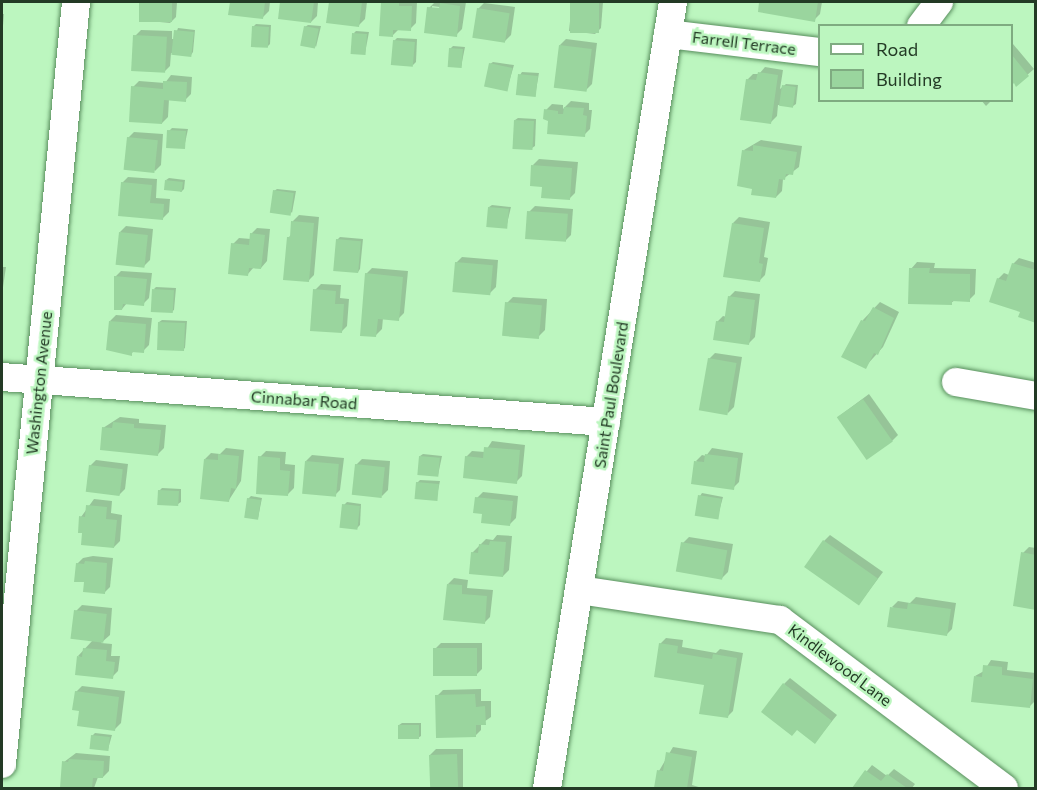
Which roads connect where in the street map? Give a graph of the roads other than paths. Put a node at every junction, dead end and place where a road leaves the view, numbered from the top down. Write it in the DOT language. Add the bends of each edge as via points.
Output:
graph roads {
  1 [pos="76,2"];
  2 [pos="673,2"];
  3 [pos="939,2"];
  4 [pos="922,24"];
  5 [pos="668,34"];
  6 [pos="818,52"];
  7 [pos="2,377"];
  8 [pos="40,381"];
  9 [pos="956,382"];
  10 [pos="1035,396"];
  11 [pos="606,422"];
  12 [pos="579,590"];
  13 [pos="2,764"];
  14 [pos="547,789"];
  15 [pos="1004,789"];
  1 -- 8 [label="street, Washington Avenue"];
  2 -- 5 [label="street, Saint Paul Boulevard"];
  3 -- 4 [label="street"];
  5 -- 6 [label="street, Farrell Terrace"];
  5 -- 11 [label="street, Saint Paul Boulevard"];
  7 -- 8 [label="street, Cinnabar Road"];
  8 -- 11 [label="street, Cinnabar Road"];
  8 -- 13 [label="street, Washington Avenue"];
  9 -- 10 [label="street"];
  11 -- 12 [label="street, Saint Paul Boulevard"];
  12 -- 14 [label="street, Saint Paul Boulevard"];
  12 -- 15 [label="street, Kindlewood Lane" via="780,620"];
}
